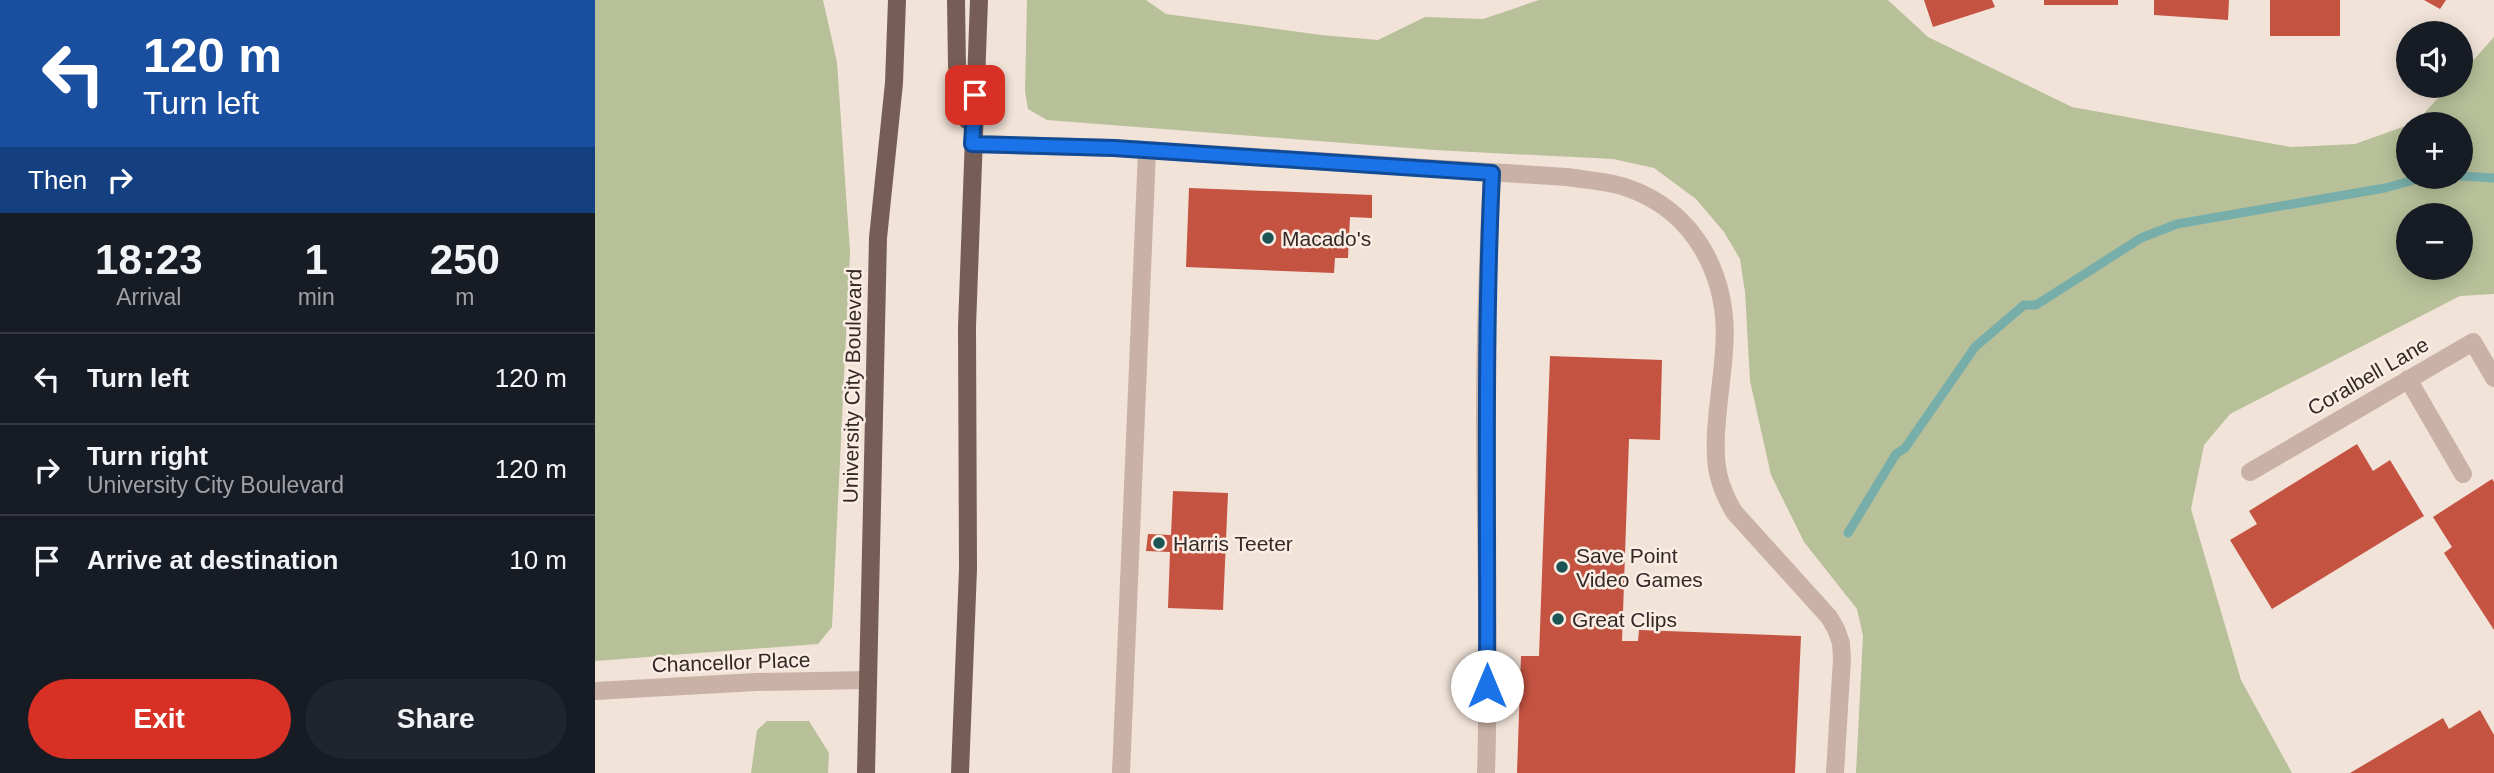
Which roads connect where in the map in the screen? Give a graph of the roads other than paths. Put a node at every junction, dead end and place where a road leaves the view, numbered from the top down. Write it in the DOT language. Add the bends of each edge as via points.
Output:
graph roads {
  1 [pos="897,0"];
  2 [pos="955,0"];
  3 [pos="979,0"];
  4 [pos="972,144"];
  5 [pos="1147,150"];
  6 [pos="1492,173"];
  7 [pos="2494,378"];
  8 [pos="2408,379"];
  9 [pos="2250,472"];
  10 [pos="2463,474"];
  11 [pos="869,680"];
  12 [pos="595,691"];
  13 [pos="866,773"];
  14 [pos="960,773"];
  15 [pos="1121,773"];
  16 [pos="1486,773"];
  17 [pos="1835,773"];
  1 -- 11 [label="main road, University City Boulevard" via="894,83 878,238"];
  2 -- 4 [label="main road" via="960,92"];
  3 -- 4 [label="main road"];
  4 -- 5 [label="street"];
  4 -- 14 [label="main road" via="968,569"];
  5 -- 6 [label="street"];
  5 -- 15 [label="street"];
  6 -- 16 [label="street" via="1485,416"];
  6 -- 17 [label="street" via="1567,177 1624,187 1666,209 1699,242 1712,264 1725,318 1717,472 1734,512 1836,629 1842,659"];
  7 -- 8 [label="street, Coralbell Lane" via="2473,342"];
  8 -- 9 [label="street, Coralbell Lane"];
  8 -- 10 [label="street"];
  11 -- 12 [label="street, Chancellor Place"];
  11 -- 13 [label="main road, University City Boulevard"];
}
